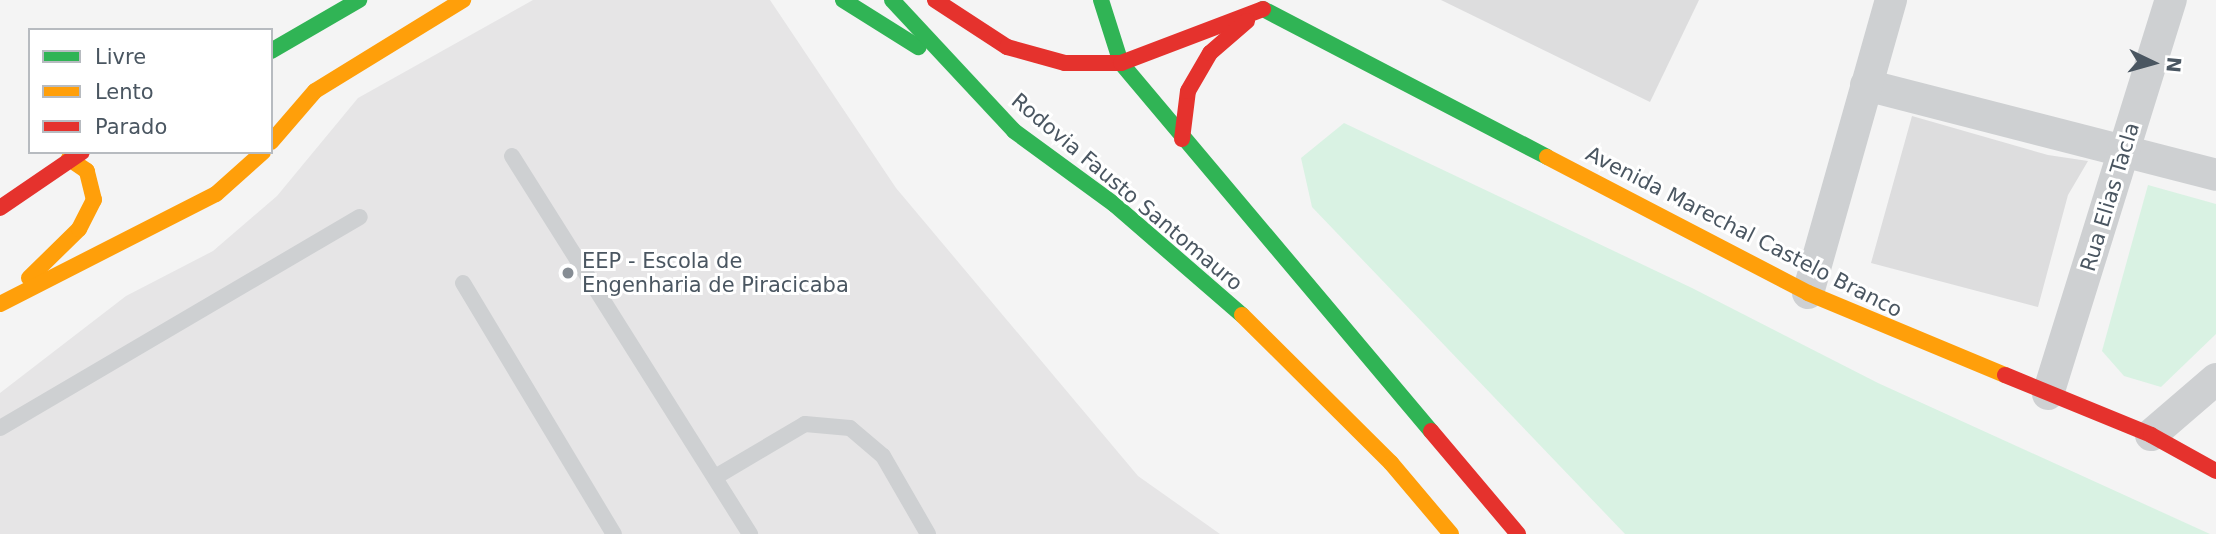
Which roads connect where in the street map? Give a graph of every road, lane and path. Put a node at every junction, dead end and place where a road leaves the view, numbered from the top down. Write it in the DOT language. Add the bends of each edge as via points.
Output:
graph roads {
  1 [pos="359,0"];
  2 [pos="463,0"];
  3 [pos="843,0"];
  4 [pos="892,0"];
  5 [pos="935,0"];
  6 [pos="1101,0"];
  7 [pos="1243,0"];
  8 [pos="1891,0"];
  9 [pos="2171,0"];
  10 [pos="1262,9"];
  11 [pos="273,50"];
  12 [pos="1121,63"];
  13 [pos="949,65"];
  14 [pos="1867,85"];
  15 [pos="1182,139"];
  16 [pos="273,140"];
  17 [pos="2124,151"];
  18 [pos="261,154"];
  19 [pos="76,156"];
  20 [pos="512,156"];
  21 [pos="2216,175"];
  22 [pos="4,196"];
  23 [pos="360,217"];
  24 [pos="463,283"];
  25 [pos="1808,293"];
  26 [pos="4,302"];
  27 [pos="2216,379"];
  28 [pos="2048,394"];
  29 [pos="0,428"];
  30 [pos="2151,435"];
  31 [pos="2216,471"];
  32 [pos="717,476"];
  33 [pos="614,534"];
  34 [pos="750,534"];
  35 [pos="928,534"];
  36 [pos="1451,534"];
  37 [pos="1518,534"];
  1 -- 11 [label="main road"];
  2 -- 16 [label="main road" via="315,92"];
  3 -- 13 [label="main road"];
  4 -- 13 [label="main road"];
  5 -- 12 [label="main road" via="1007,47 1065,63"];
  6 -- 12 [label="main road"];
  7 -- 10 [label="main road, Avenida Marechal Castelo Branco"];
  8 -- 14 [label="street"];
  9 -- 17 [label="street, Rua Elias Tacla"];
  10 -- 12 [label="main road"];
  10 -- 15 [label="main road" via="1210,53 1188,91"];
  10 -- 25 [label="main road, Avenida Marechal Castelo Branco"];
  12 -- 15 [label="main road"];
  13 -- 36 [label="main road, Rodovia Fausto Santomauro" via="1014,131 1115,205 1250,322 1391,463"];
  14 -- 17 [label="street"];
  14 -- 25 [label="street"];
  15 -- 37 [label="main road"];
  17 -- 21 [label="street"];
  17 -- 28 [label="street, Rua Elias Tacla"];
  18 -- 26 [label="main road" via="216,194"];
  19 -- 22 [label="main road"];
  19 -- 26 [label="main road" via="87,171 94,200 79,229"];
  20 -- 32 [label="lane"];
  23 -- 29 [label="lane"];
  24 -- 33 [label="lane"];
  25 -- 28 [label="main road, Avenida Marechal Castelo Branco"];
  27 -- 30 [label="street"];
  28 -- 30 [label="main road, Avenida Marechal Castelo Branco"];
  30 -- 31 [label="main road, Avenida Marechal Castelo Branco"];
  32 -- 34 [label="lane"];
  32 -- 35 [label="lane" via="805,424 850,428 883,456"];
}
